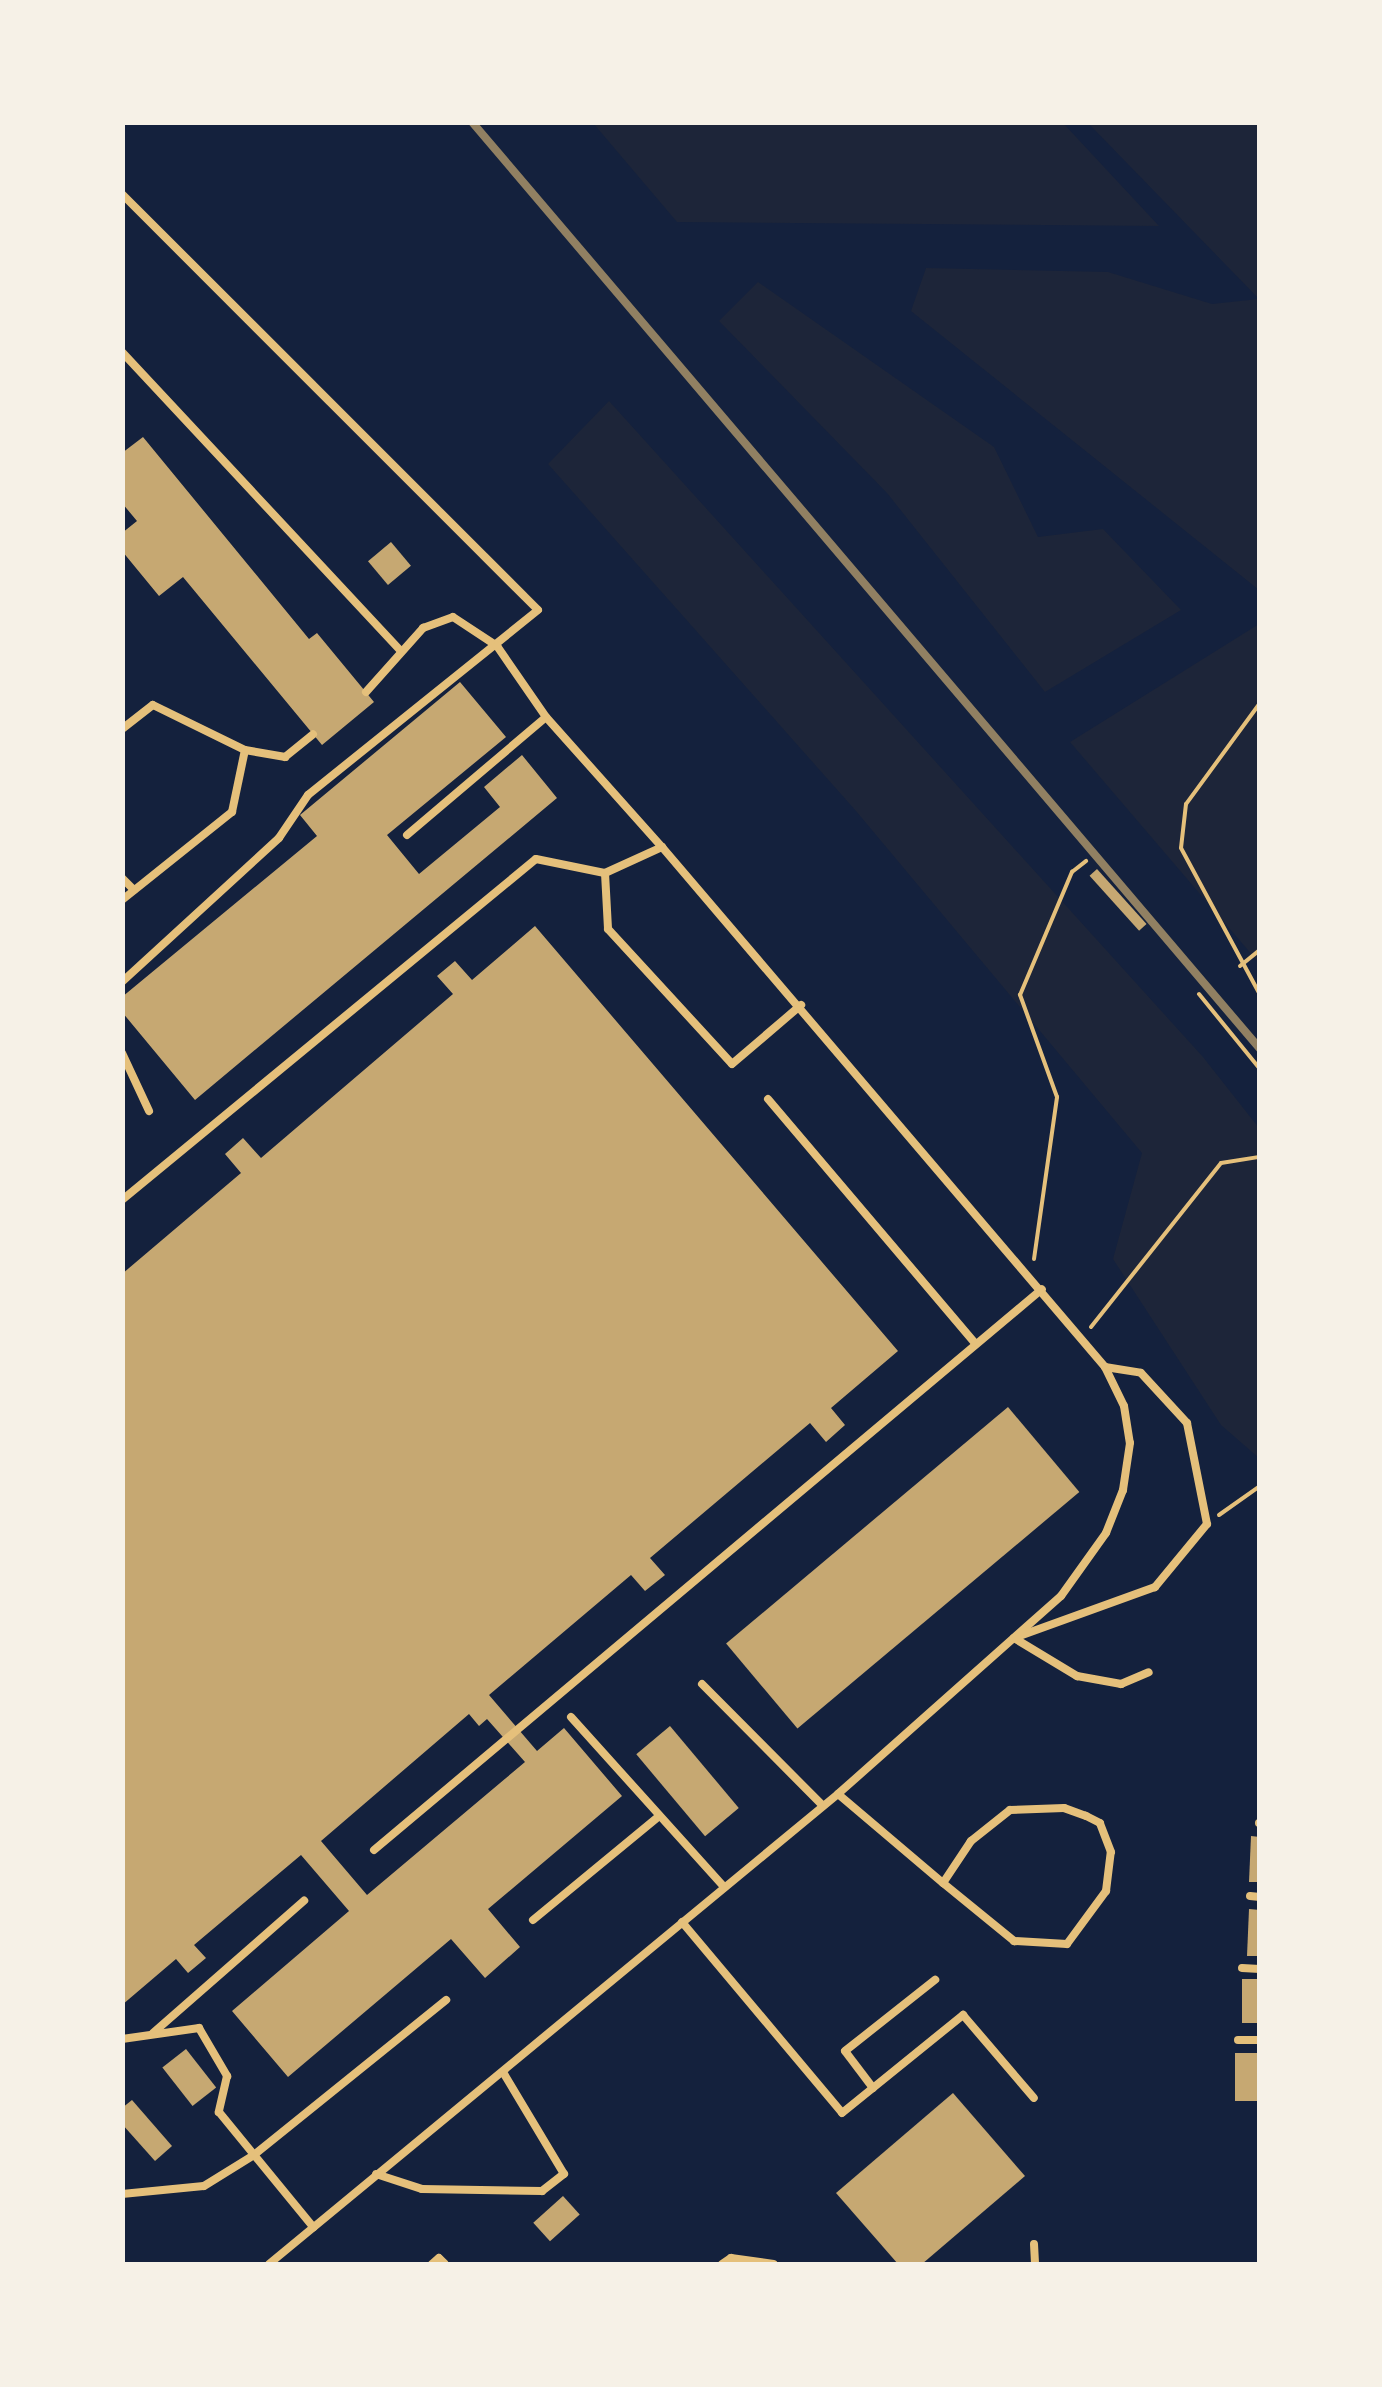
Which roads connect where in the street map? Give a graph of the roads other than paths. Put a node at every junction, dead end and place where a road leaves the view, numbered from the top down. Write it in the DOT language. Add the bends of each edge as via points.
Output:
graph roads {
  1 [pos="122,194"];
  2 [pos="122,352"];
  3 [pos="497,646"];
  4 [pos="400,650"];
  5 [pos="366,692"];
  6 [pos="546,717"];
  7 [pos="122,729"];
  8 [pos="313,734"];
  9 [pos="246,750"];
  10 [pos="407,835"];
  11 [pos="662,847"];
  12 [pos="605,872"];
  13 [pos="122,878"];
  14 [pos="134,890"];
  15 [pos="122,900"];
  16 [pos="122,982"];
  17 [pos="802,1005"];
  18 [pos="122,1053"];
  19 [pos="768,1098"];
  20 [pos="149,1111"];
  21 [pos="122,1200"];
  22 [pos="1042,1288"];
  23 [pos="976,1344"];
  24 [pos="1105,1367"];
  25 [pos="1014,1638"];
  26 [pos="1149,1672"];
  27 [pos="702,1684"];
  28 [pos="571,1716"];
  29 [pos="838,1794"];
  30 [pos="822,1805"];
  31 [pos="659,1816"];
  32 [pos="374,1850"];
  33 [pos="943,1883"];
  34 [pos="724,1887"];
  35 [pos="304,1900"];
  36 [pos="534,1920"];
  37 [pos="682,1922"];
  38 [pos="1242,1968"];
  39 [pos="1260,1969"];
  40 [pos="935,1980"];
  41 [pos="446,2000"];
  42 [pos="151,2035"];
  43 [pos="122,2039"];
  44 [pos="1238,2040"];
  45 [pos="1260,2040"];
  46 [pos="502,2072"];
  47 [pos="873,2088"];
  48 [pos="1034,2098"];
  49 [pos="254,2155"];
  50 [pos="376,2174"];
  51 [pos="122,2194"];
  52 [pos="313,2227"];
  53 [pos="1034,2244"];
  54 [pos="269,2264"];
  55 [pos="432,2264"];
  56 [pos="445,2264"];
  57 [pos="722,2264"];
  58 [pos="774,2264"];
  59 [pos="1035,2264"];
  1 -- 3 [label="lane" via="538,610"];
  2 -- 4 [label="lane"];
  3 -- 4 [label="lane" via="452,617 424,628"];
  3 -- 6 [label="lane"];
  3 -- 16 [label="lane" via="308,795 279,838"];
  4 -- 5 [label="lane"];
  6 -- 10 [label="lane"];
  6 -- 11 [label="lane"];
  7 -- 9 [label="lane" via="152,705"];
  8 -- 9 [label="lane" via="285,756"];
  9 -- 14 [label="lane" via="232,812"];
  11 -- 12 [label="lane"];
  11 -- 17 [label="lane"];
  12 -- 17 [label="lane" via="608,929 732,1064"];
  12 -- 21 [label="lane" via="536,860"];
  13 -- 14 [label="lane"];
  14 -- 15 [label="lane"];
  17 -- 22 [label="lane"];
  18 -- 20 [label="lane"];
  19 -- 23 [label="lane"];
  22 -- 23 [label="lane"];
  22 -- 24 [label="lane"];
  23 -- 32 [label="lane"];
  24 -- 25 [label="lane" via="1124,1406 1130,1443 1123,1490 1106,1533 1061,1596"];
  24 -- 25 [label="lane" via="1141,1372 1188,1423 1207,1524 1155,1588"];
  25 -- 26 [label="lane" via="1078,1676 1121,1684"];
  25 -- 29 [label="lane"];
  27 -- 30 [label="lane"];
  28 -- 31 [label="lane"];
  29 -- 30 [label="lane"];
  29 -- 33 [label="lane"];
  30 -- 34 [label="lane"];
  31 -- 34 [label="lane"];
  31 -- 36 [label="lane"];
  33 -- 33 [label="lane" via="1014,1940 1066,1944 1106,1891 1111,1852 1100,1822 1086,1816 1064,1808 1010,1810 970,1841"];
  34 -- 37 [label="lane"];
  35 -- 42 [label="lane"];
  37 -- 46 [label="lane"];
  37 -- 47 [label="lane" via="842,2113"];
  38 -- 39 [label="lane"];
  40 -- 47 [label="lane" via="845,2052"];
  41 -- 49 [label="lane"];
  42 -- 43 [label="lane"];
  42 -- 49 [label="lane" via="199,2028 227,2076 219,2112"];
  44 -- 45 [label="lane"];
  46 -- 50 [label="lane"];
  46 -- 50 [label="lane" via="564,2174 542,2191 422,2189"];
  47 -- 48 [label="lane" via="963,2014"];
  49 -- 51 [label="lane" via="204,2186"];
  49 -- 52 [label="lane"];
  50 -- 52 [label="lane"];
  52 -- 54 [label="lane"];
  53 -- 59 [label="lane"];
  55 -- 56 [label="lane" via="439,2258"];
  57 -- 58 [label="lane" via="731,2258"];
}
